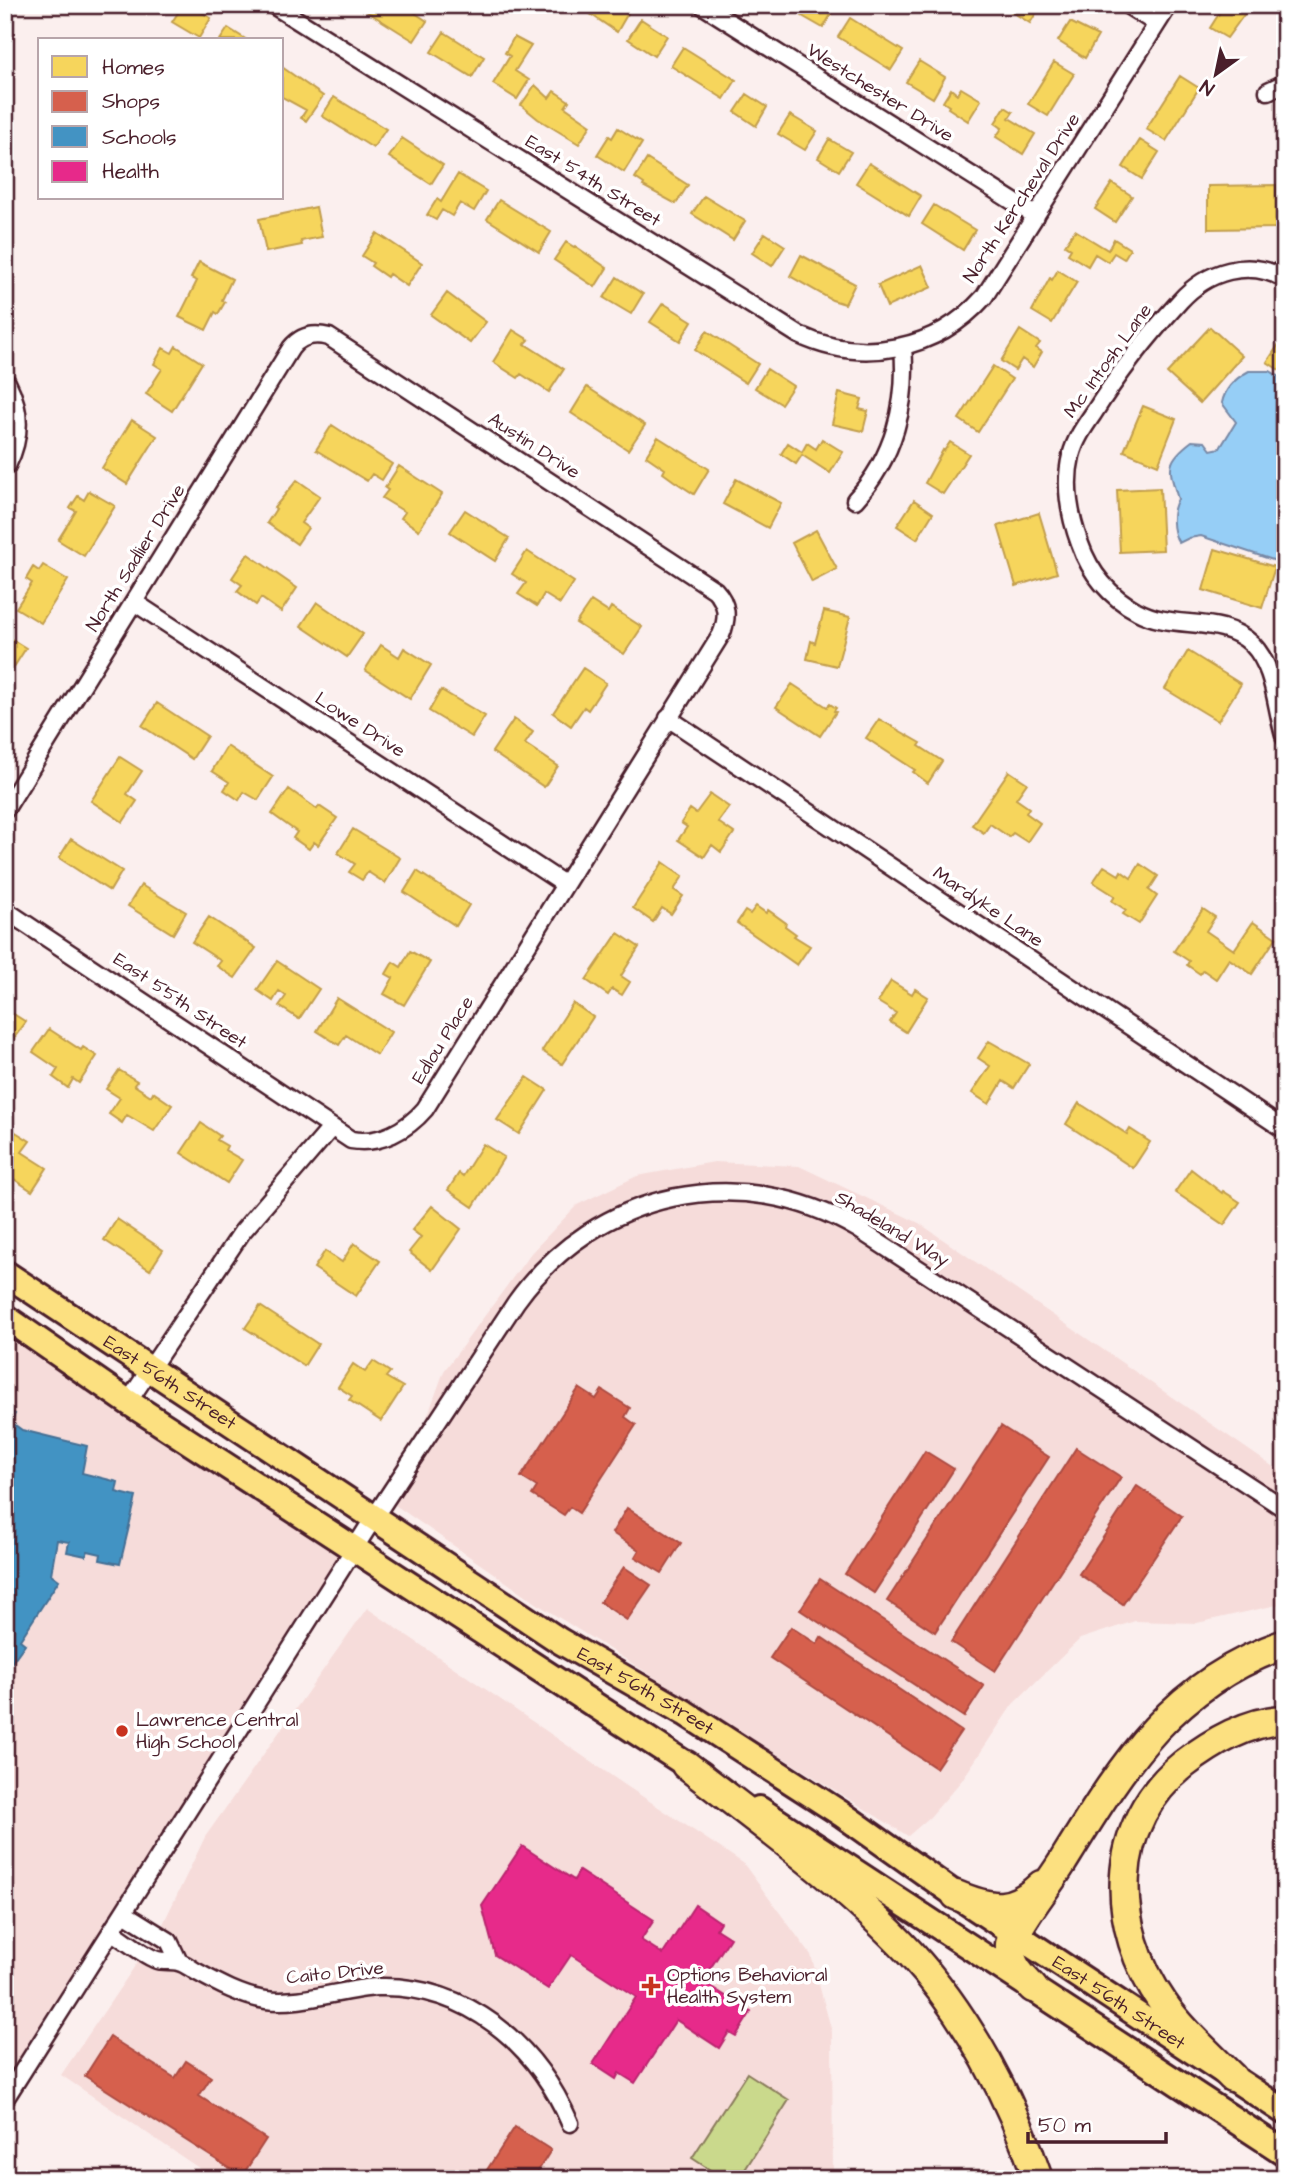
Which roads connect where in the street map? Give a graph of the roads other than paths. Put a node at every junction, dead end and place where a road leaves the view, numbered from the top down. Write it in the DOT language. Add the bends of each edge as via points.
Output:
graph roads {
  1 [pos="273,5"];
  2 [pos="702,5"];
  3 [pos="1127,5"];
  4 [pos="1169,5"];
  5 [pos="1157,24"];
  6 [pos="1285,83"];
  7 [pos="1268,91"];
  8 [pos="1036,216"];
  9 [pos="1285,279"];
  10 [pos="309,335"];
  11 [pos="904,347"];
  12 [pos="5,384"];
  13 [pos="5,464"];
  14 [pos="855,500"];
  15 [pos="134,602"];
  16 [pos="725,607"];
  17 [pos="668,718"];
  18 [pos="1285,738"];
  19 [pos="5,810"];
  20 [pos="564,884"];
  21 [pos="5,910"];
  22 [pos="332,1127"];
  23 [pos="1285,1130"];
  24 [pos="5,1273"];
  25 [pos="5,1317"];
  26 [pos="151,1368"];
  27 [pos="128,1402"];
  28 [pos="1285,1509"];
  29 [pos="365,1533"];
  30 [pos="1285,1644"];
  31 [pos="1285,1720"];
  32 [pos="686,1765"];
  33 [pos="1060,1865"];
  34 [pos="956,1895"];
  35 [pos="124,1913"];
  36 [pos="112,1932"];
  37 [pos="1014,1934"];
  38 [pos="179,1962"];
  39 [pos="1033,1988"];
  40 [pos="1231,2077"];
  41 [pos="5,2099"];
  42 [pos="1285,2112"];
  43 [pos="570,2123"];
  44 [pos="1285,2153"];
  45 [pos="1038,2179"];
  1 -- 11 [label="street, East 54th Street" via="799,335 842,349"];
  2 -- 8 [label="street, Westchester Drive"];
  3 -- 5 [label="street"];
  4 -- 5 [label="street, North Kercheval Drive"];
  5 -- 8 [label="street, North Kercheval Drive"];
  6 -- 7 [label="street"];
  8 -- 11 [label="street, North Kercheval Drive" via="978,305 951,327"];
  9 -- 18 [label="street, Mc Intosh Lane" via="1270,270 1234,269 1208,278 1186,294 1130,361 1079,437 1069,467 1068,491 1081,550 1117,598 1144,615 1213,625 1252,645 1268,670"];
  10 -- 15 [label="street, North Sadlier Drive" via="291,348"];
  10 -- 16 [label="street, Austin Drive" via="329,337 715,590"];
  11 -- 14 [label="street" via="904,390 894,434 880,466"];
  12 -- 13 [label="street" via="17,424"];
  15 -- 19 [label="street, North Sadlier Drive"];
  15 -- 20 [label="street, Lowe Drive"];
  16 -- 17 [label="street, Edlou Place" via="721,635"];
  17 -- 20 [label="street, Edlou Place"];
  17 -- 23 [label="street, Mardyke Lane"];
  20 -- 22 [label="street, Edlou Place" via="422,1113 401,1130 378,1139 351,1140"];
  21 -- 22 [label="street, East 55th Street"];
  22 -- 26 [label="street" via="242,1232"];
  24 -- 26 [label="main road, East 56th Street"];
  25 -- 27 [label="main road, East 56th Street"];
  26 -- 27 [label="street"];
  26 -- 29 [label="main road, East 56th Street"];
  27 -- 29 [label="main road, East 56th Street"];
  28 -- 29 [label="street, Shadeland Way" via="841,1219 782,1197 731,1191 680,1196 630,1210 557,1255 516,1302"];
  29 -- 32 [label="main road, East 56th Street"];
  29 -- 34 [label="main road, East 56th Street" via="685,1713"];
  29 -- 35 [label="street"];
  30 -- 33 [label="highway" via="1235,1665 1177,1707 1104,1795"];
  31 -- 40 [label="highway" via="1233,1733 1178,1770 1141,1817 1125,1861 1128,1927 1145,1974 1165,2007"];
  32 -- 39 [label="main road, East 56th Street" via="787,1825"];
  32 -- 45 [label="highway" via="832,1879 932,1979 977,2046 1015,2119"];
  33 -- 34 [label="highway" via="1027,1899 1013,1904 997,1907"];
  33 -- 37 [label="highway"];
  34 -- 37 [label="main road, East 56th Street"];
  35 -- 36 [label="street"];
  35 -- 38 [label="street, Caito Drive" via="169,1941"];
  36 -- 38 [label="street, Caito Drive" via="156,1960"];
  36 -- 41 [label="street"];
  37 -- 39 [label="highway" via="1011,1960"];
  37 -- 40 [label="main road, East 56th Street"];
  38 -- 43 [label="street, Caito Drive" via="265,2000 376,1987 427,1991 450,1999 495,2024 517,2045 550,2082"];
  39 -- 44 [label="main road, East 56th Street"];
  40 -- 42 [label="main road, East 56th Street"];
}
